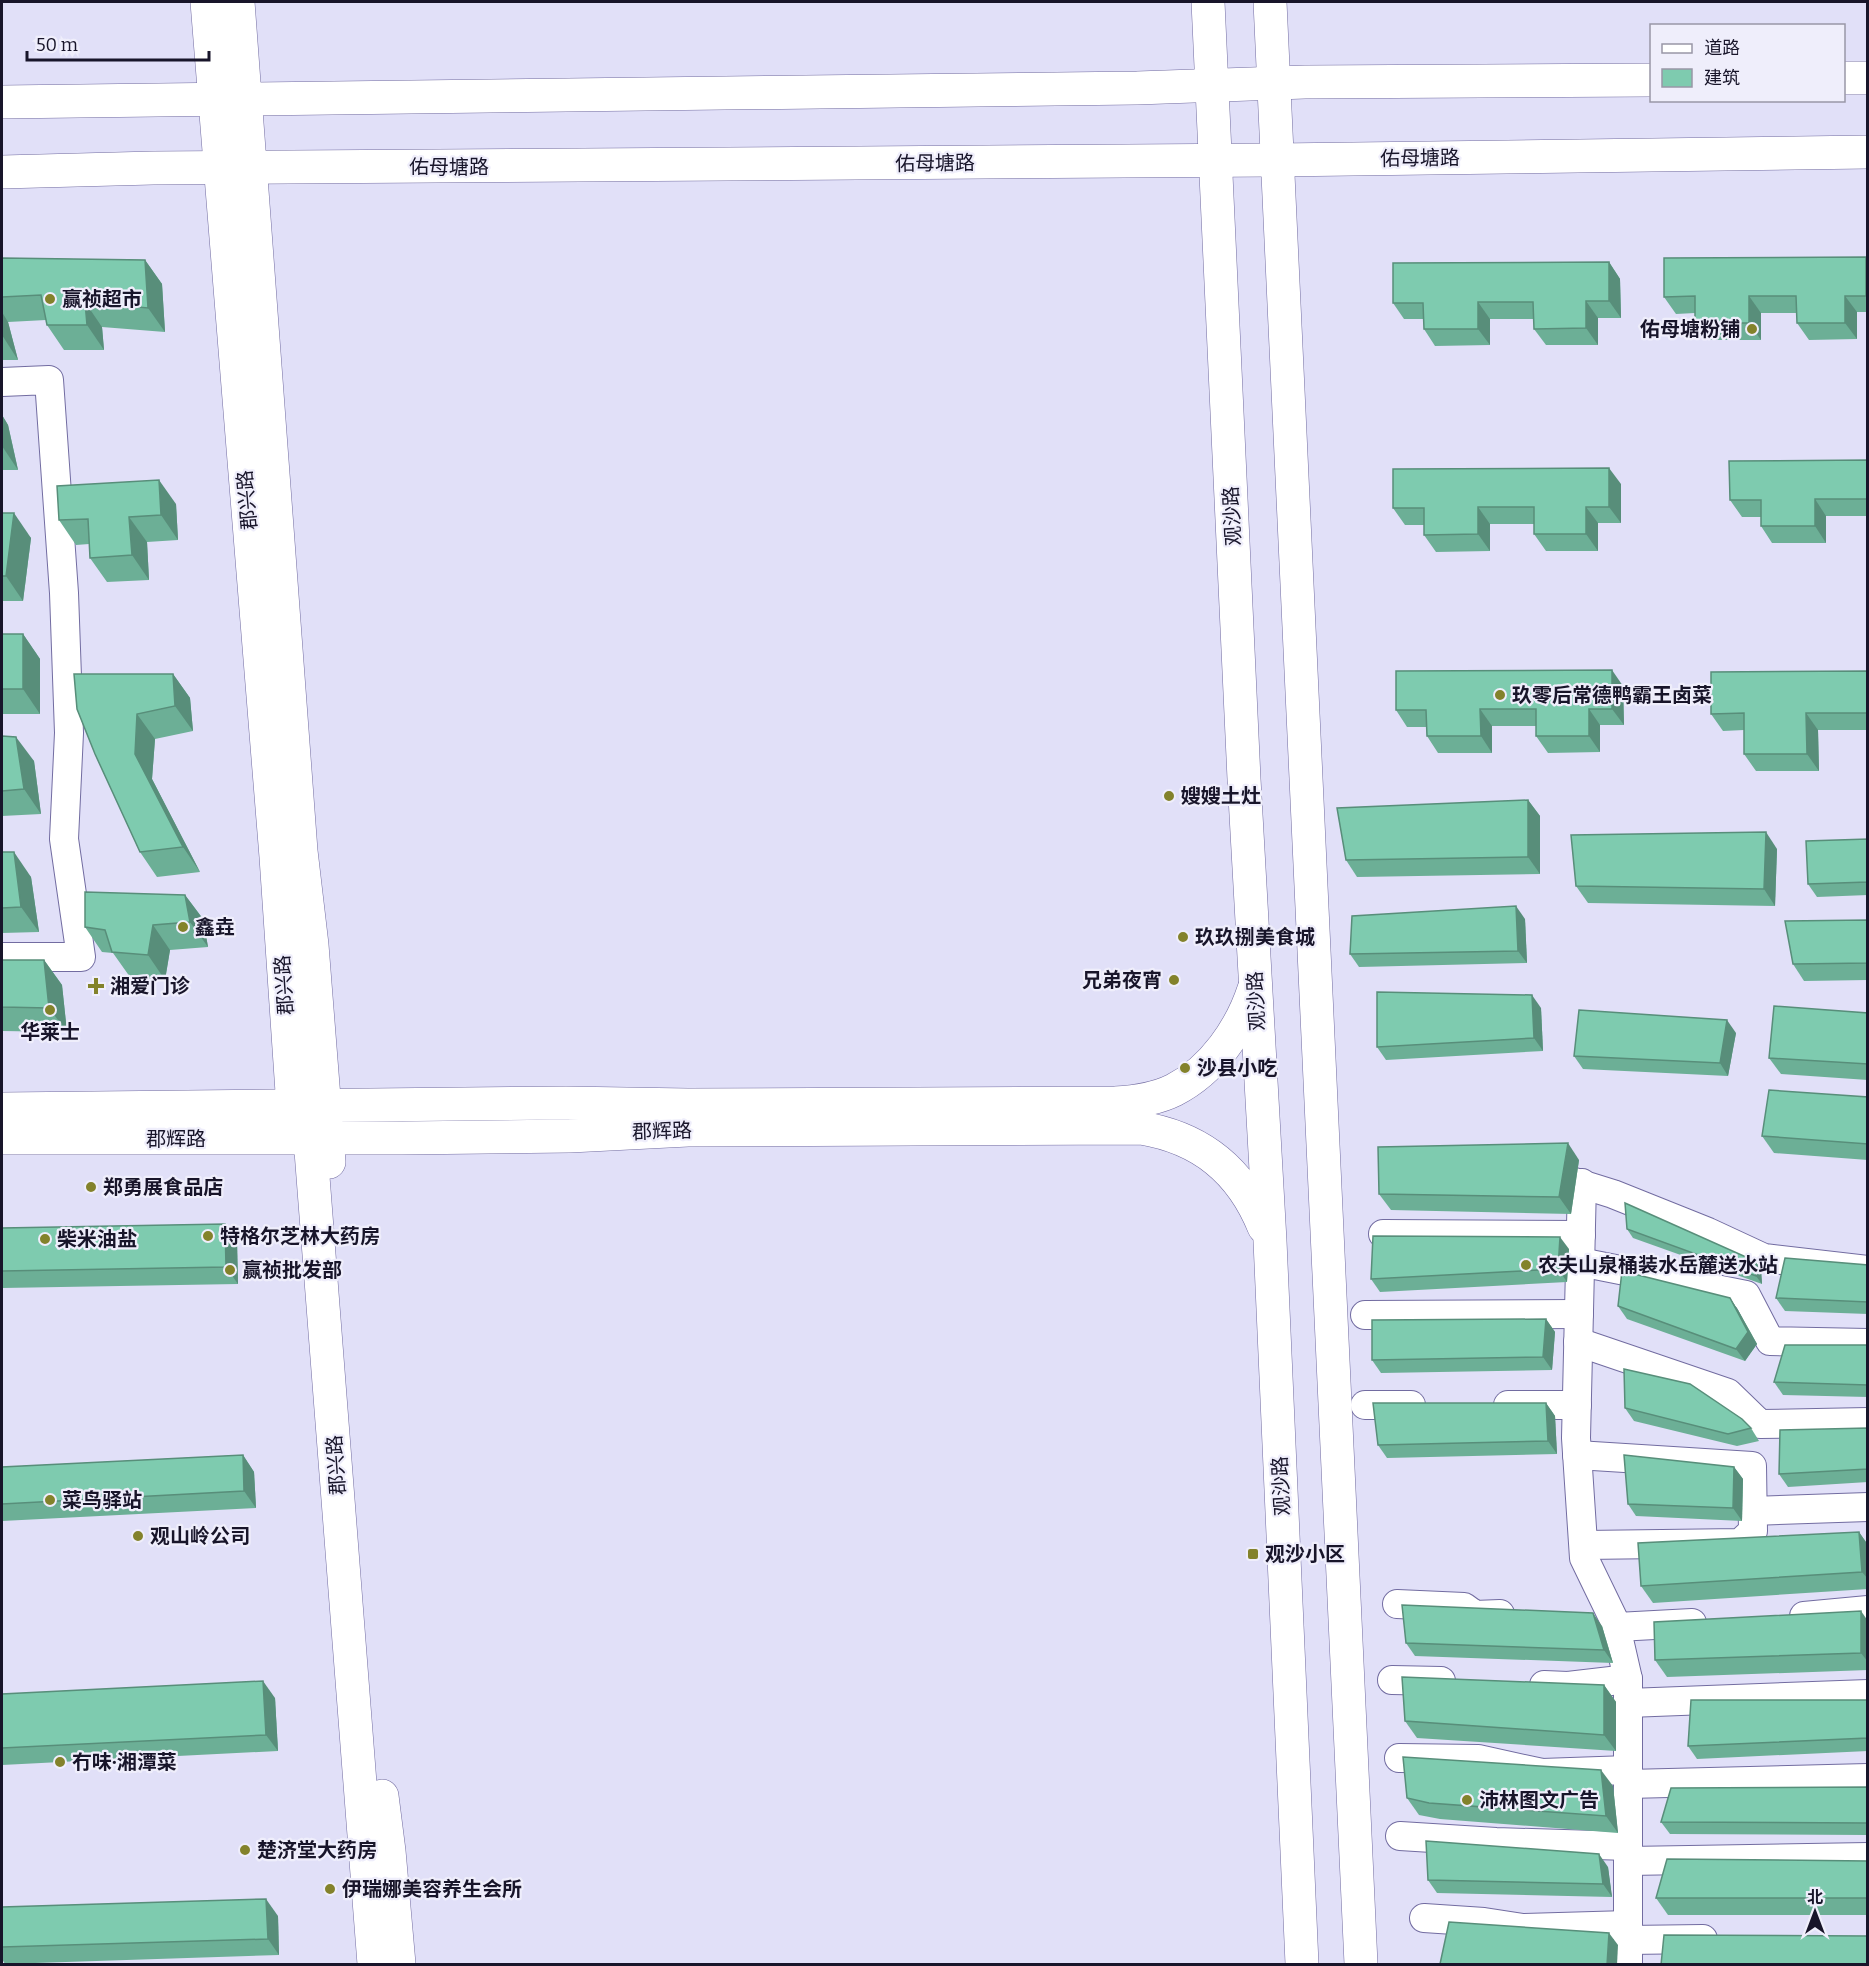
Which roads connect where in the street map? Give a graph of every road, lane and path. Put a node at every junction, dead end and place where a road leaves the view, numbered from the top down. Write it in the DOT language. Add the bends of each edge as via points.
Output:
graph roads {
  1 [pos="207,2"];
  2 [pos="238,2"];
  3 [pos="1208,2"];
  4 [pos="1270,2"];
  5 [pos="1845,78"];
  6 [pos="1868,78"];
  7 [pos="1650,80"];
  8 [pos="1274,83"];
  9 [pos="1212,86"];
  10 [pos="230,100"];
  11 [pos="2,102"];
  12 [pos="1868,152"];
  13 [pos="1216,160"];
  14 [pos="1277,160"];
  15 [pos="235,168"];
  16 [pos="2,172"];
  17 [pos="2,382"];
  18 [pos="2,957"];
  19 [pos="1256,984"];
  20 [pos="2,1109"];
  21 [pos="314,1122"];
  22 [pos="2,1138"];
  23 [pos="1538,1171"];
  24 [pos="1582,1184"];
  25 [pos="1383,1234"];
  26 [pos="1270,1241"];
  27 [pos="1580,1248"];
  28 [pos="1868,1270"];
  29 [pos="1365,1315"];
  30 [pos="1578,1328"];
  31 [pos="1868,1343"];
  32 [pos="1365,1405"];
  33 [pos="1436,1405"];
  34 [pos="1483,1405"];
  35 [pos="1577,1405"];
  36 [pos="1868,1422"];
  37 [pos="1577,1455"];
  38 [pos="1868,1507"];
  39 [pos="1752,1511"];
  40 [pos="1584,1545"];
  41 [pos="1397,1604"];
  42 [pos="1868,1610"];
  43 [pos="1577,1613"];
  44 [pos="1520,1614"];
  45 [pos="1777,1618"];
  46 [pos="1614,1619"];
  47 [pos="1720,1622"];
  48 [pos="1392,1680"];
  49 [pos="1463,1682"];
  50 [pos="1521,1684"];
  51 [pos="1628,1691"];
  52 [pos="1868,1694"];
  53 [pos="1399,1758"];
  54 [pos="1628,1777"];
  55 [pos="1868,1778"];
  56 [pos="1400,1836"];
  57 [pos="1628,1854"];
  58 [pos="1868,1857"];
  59 [pos="1424,1918"];
  60 [pos="1724,1939"];
  61 [pos="1628,1943"];
  62 [pos="374,1965"];
  63 [pos="399,1965"];
  64 [pos="1302,1965"];
  65 [pos="1361,1965"];
  1 -- 10 [label="main road, 郡兴路"];
  2 -- 10 [label="main road, 郡兴路"];
  3 -- 9 [label="main road, 观沙路"];
  4 -- 8 [label="main road"];
  5 -- 6 [label="main road"];
  7 -- 8 [label="main road"];
  8 -- 9 [label="main road"];
  8 -- 14 [label="main road"];
  9 -- 10 [label="main road"];
  9 -- 13 [label="main road, 观沙路"];
  10 -- 11 [label="main road"];
  10 -- 15 [label="main road, 郡兴路"];
  12 -- 14 [label="main road, 佑母塘路"];
  13 -- 14 [label="main road, 佑母塘路"];
  13 -- 15 [label="main road, 佑母塘路"];
  13 -- 19 [label="main road, 观沙路"];
  14 -- 65 [label="main road"];
  15 -- 16 [label="main road, 佑母塘路"];
  15 -- 21 [label="main road, 郡兴路" via="276,857"];
  17 -- 18 [label="street" via="49,380 69,734 64,839 81,957"];
  19 -- 21 [label="main road, 郡辉路" via="1237,1027 1208,1064 1175,1090 1138,1101 566,1103"];
  19 -- 26 [label="main road, 观沙路"];
  20 -- 21 [label="main road, 郡辉路"];
  21 -- 22 [label="main road, 郡辉路"];
  21 -- 26 [label="main road, 郡辉路" via="558,1136 688,1130 1141,1128 1183,1139 1226,1168 1251,1199"];
  21 -- 62 [label="main road, 郡兴路"];
  21 -- 63 [label="main road, 郡兴路"];
  23 -- 24 [label="street"];
  24 -- 27 [label="street"];
  24 -- 28 [label="street" via="1764,1258"];
  25 -- 27 [label="street"];
  26 -- 64 [label="main road, 观沙路"];
  27 -- 30 [label="street"];
  27 -- 31 [label="street" via="1746,1295 1770,1341"];
  29 -- 30 [label="street"];
  30 -- 35 [label="street"];
  30 -- 36 [label="street" via="1728,1393 1760,1424"];
  32 -- 33 [label="street"];
  34 -- 35 [label="street"];
  35 -- 37 [label="street"];
  37 -- 39 [label="street" via="1752,1466"];
  37 -- 40 [label="street"];
  38 -- 39 [label="street"];
  39 -- 40 [label="street" via="1753,1531 1740,1543"];
  40 -- 46 [label="street" via="1584,1558"];
  41 -- 44 [label="street" via="1464,1607 1475,1615"];
  42 -- 45 [label="street"];
  43 -- 46 [label="street"];
  46 -- 47 [label="street"];
  46 -- 51 [label="street"];
  48 -- 49 [label="street"];
  50 -- 51 [label="street"];
  51 -- 52 [label="street"];
  51 -- 54 [label="street"];
  53 -- 54 [label="street" via="1478,1759 1542,1773"];
  54 -- 55 [label="street"];
  54 -- 57 [label="street"];
  56 -- 57 [label="street"];
  57 -- 58 [label="street"];
  57 -- 61 [label="street"];
  59 -- 61 [label="street" via="1484,1922"];
  60 -- 61 [label="street"];
}
